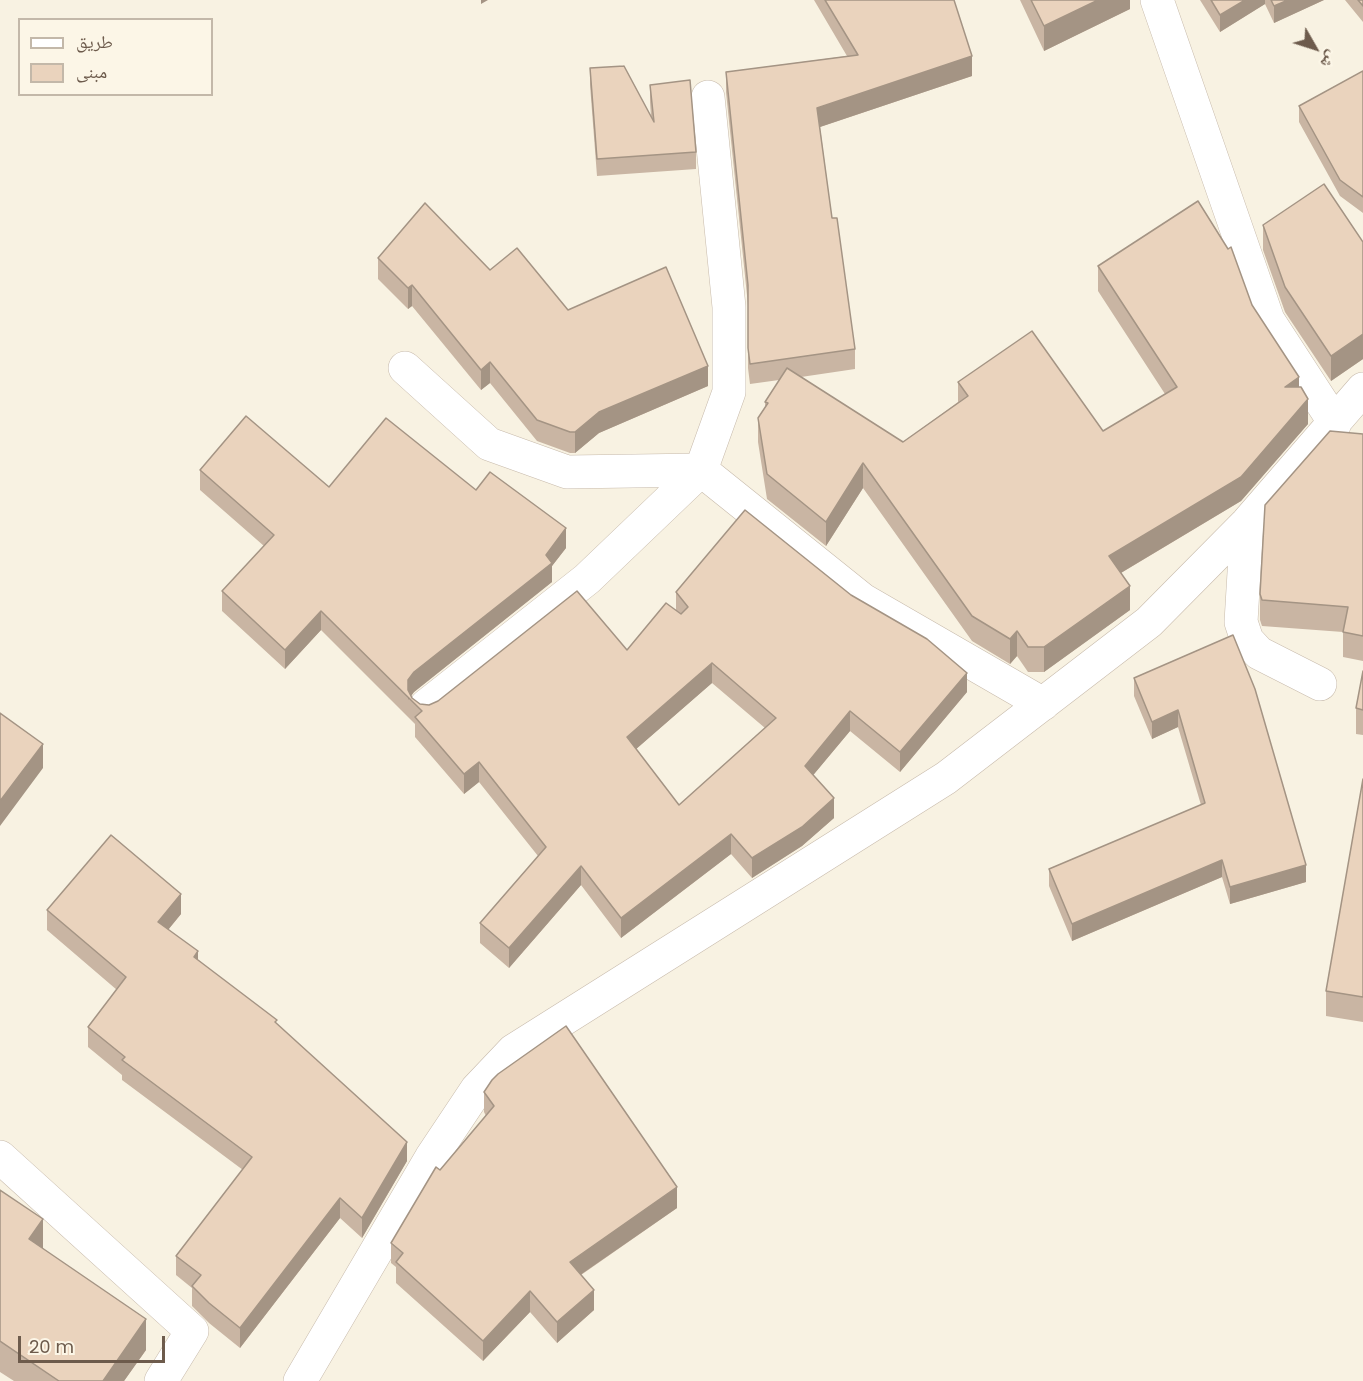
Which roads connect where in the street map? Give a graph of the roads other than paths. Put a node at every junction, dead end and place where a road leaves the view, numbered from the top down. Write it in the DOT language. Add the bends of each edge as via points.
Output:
graph roads {
  1 [pos="1157,0"];
  2 [pos="708,96"];
  3 [pos="405,368"];
  4 [pos="1363,389"];
  5 [pos="1335,423"];
  6 [pos="701,471"];
  7 [pos="1247,523"];
  8 [pos="1320,684"];
  9 [pos="1043,704"];
  10 [pos="426,706"];
  11 [pos="0,1157"];
  12 [pos="161,1381"];
  13 [pos="300,1381"];
  1 -- 5 [label="street" via="1268,320"];
  2 -- 6 [label="street" via="729,307 729,392"];
  3 -- 6 [label="street" via="489,444 567,472"];
  4 -- 5 [label="street"];
  5 -- 7 [label="street"];
  6 -- 9 [label="street" via="862,600"];
  6 -- 10 [label="street" via="587,579"];
  7 -- 8 [label="street" via="1241,622 1247,640 1259,653"];
  7 -- 9 [label="street" via="1149,622"];
  9 -- 13 [label="street" via="946,778 513,1051 477,1089 431,1158"];
  11 -- 12 [label="street" via="192,1331"];
}
